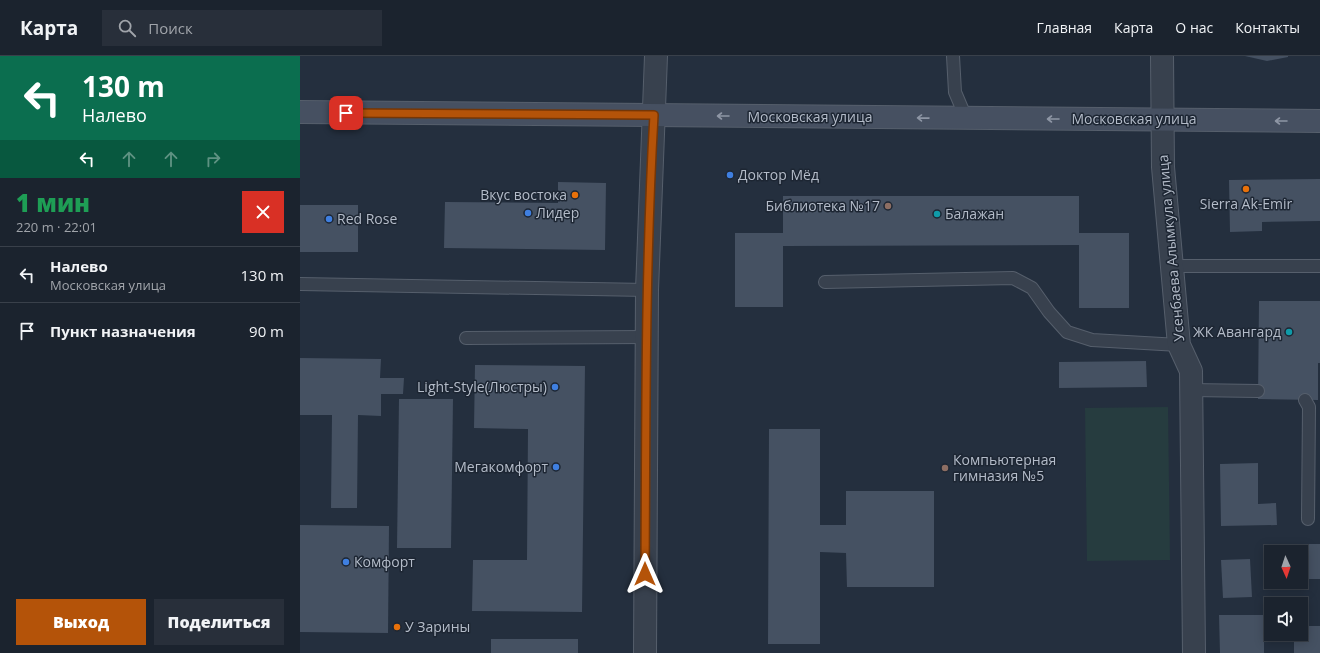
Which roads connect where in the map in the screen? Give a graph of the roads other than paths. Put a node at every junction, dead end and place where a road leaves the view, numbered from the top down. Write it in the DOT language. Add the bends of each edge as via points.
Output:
graph roads {
  1 [pos="656,56"];
  2 [pos="953,56"];
  3 [pos="1162,56"];
  4 [pos="300,112"];
  5 [pos="654,115"];
  6 [pos="966,118"];
  7 [pos="1162,120"];
  8 [pos="1320,121"];
  9 [pos="1172,266"];
  10 [pos="1320,266"];
  11 [pos="825,282"];
  12 [pos="300,284"];
  13 [pos="647,290"];
  14 [pos="647,337"];
  15 [pos="466,338"];
  16 [pos="1179,345"];
  17 [pos="1191,390"];
  18 [pos="1258,391"];
  19 [pos="1306,400"];
  20 [pos="1308,519"];
  21 [pos="645,653"];
  22 [pos="1194,653"];
  1 -- 5 [label="street"];
  2 -- 6 [label="lane" via="955,92"];
  3 -- 7 [label="street, Усенбаева Алымкула улица"];
  4 -- 5 [label="main road, Московская улица"];
  6 -- 5 [label="main road, Московская улица, one-way"];
  5 -- 13 [label="street"];
  7 -- 6 [label="main road, Московская улица, one-way"];
  8 -- 7 [label="main road, Московская улица, one-way"];
  7 -- 9 [label="street, Усенбаева Алымкула улица" via="1163,167"];
  9 -- 10 [label="lane"];
  9 -- 16 [label="street, Усенбаева Алымкула улица"];
  11 -- 16 [label="lane" via="1013,278 1032,288 1067,332 1092,340"];
  12 -- 13 [label="lane"];
  13 -- 14 [label="street"];
  14 -- 15 [label="lane"];
  14 -- 21 [label="street"];
  16 -- 17 [label="street, Усенбаева Алымкула улица" via="1191,371"];
  17 -- 18 [label="lane"];
  17 -- 22 [label="street, Усенбаева Алымкула улица"];
  19 -- 20 [label="lane" via="1309,407"];
}
